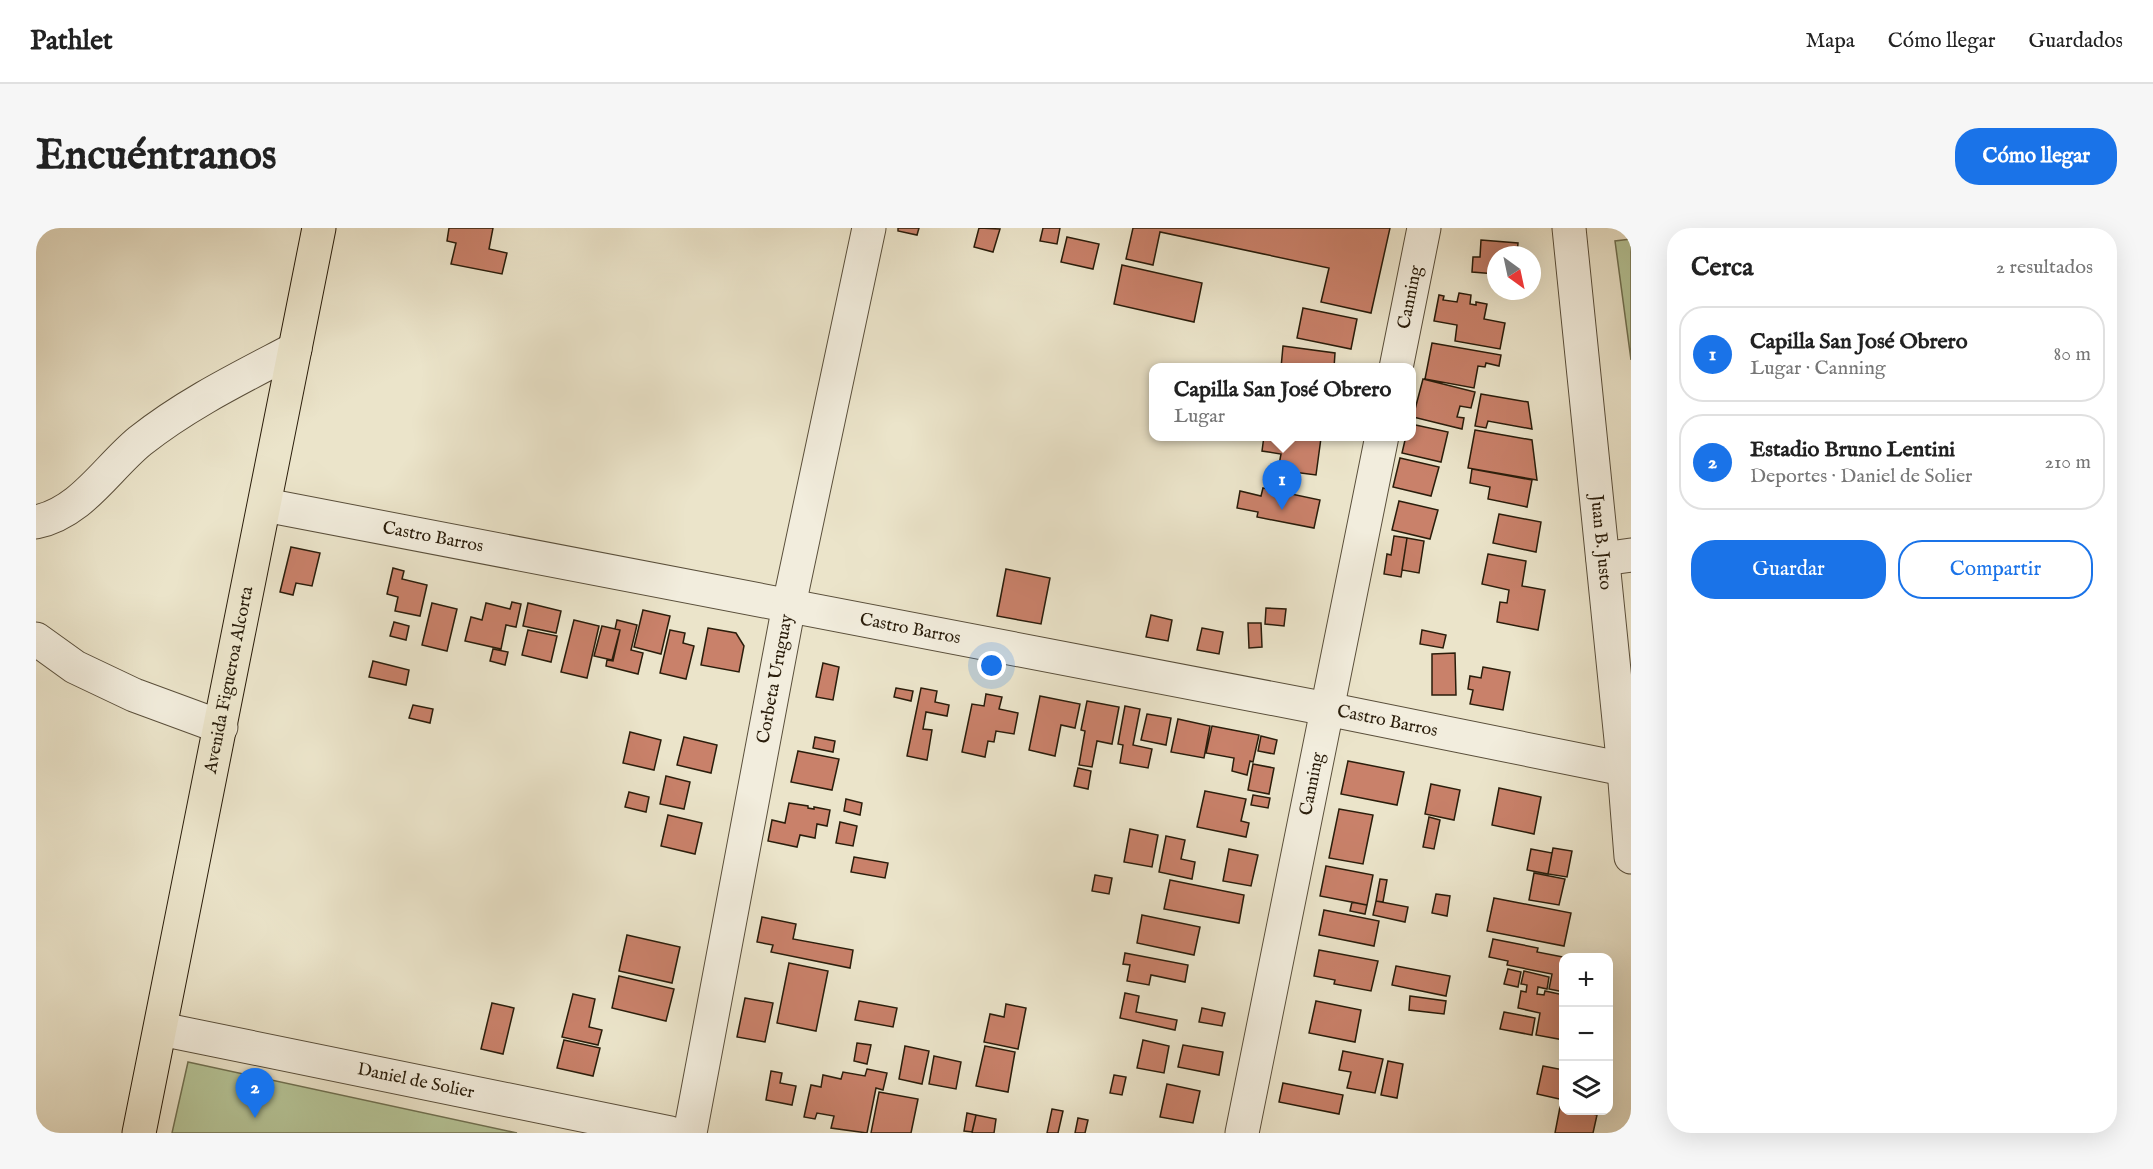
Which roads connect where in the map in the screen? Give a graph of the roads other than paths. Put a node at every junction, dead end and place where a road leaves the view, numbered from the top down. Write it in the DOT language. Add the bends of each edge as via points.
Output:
graph roads {
  1 [pos="319,228"];
  2 [pos="869,228"];
  3 [pos="1424,228"];
  4 [pos="1569,228"];
  5 [pos="295,349"];
  6 [pos="1397,363"];
  7 [pos="1381,441"];
  8 [pos="265,505"];
  9 [pos="36,522"];
  10 [pos="1617,557"];
  11 [pos="789,605"];
  12 [pos="36,639"];
  13 [pos="1327,709"];
  14 [pos="220,727"];
  15 [pos="1624,769"];
  16 [pos="1631,857"];
  17 [pos="161,1029"];
  18 [pos="139,1133"];
  19 [pos="670,1133"];
  20 [pos="690,1133"];
  21 [pos="1242,1133"];
  1 -- 5 [label="main road, Avenida Figueroa Alcorta"];
  2 -- 11 [label="street, Corbeta Uruguay"];
  3 -- 6 [label="street, Canning"];
  4 -- 10 [label="street, Juan B. Justo"];
  5 -- 8 [label="main road, Avenida Figueroa Alcorta"];
  5 -- 9 [label="street" via="203,396 140,441 77,503"];
  7 -- 13 [label="street, Canning"];
  8 -- 11 [label="street, Castro Barros"];
  8 -- 14 [label="main road, Avenida Figueroa Alcorta"];
  10 -- 15 [label="street, Juan B. Justo"];
  11 -- 13 [label="street, Castro Barros"];
  11 -- 20 [label="street, Corbeta Uruguay"];
  12 -- 14 [label="street" via="75,667"];
  13 -- 15 [label="street, Castro Barros"];
  13 -- 21 [label="street, Canning"];
  14 -- 17 [label="main road, Avenida Figueroa Alcorta"];
  15 -- 16 [label="street, Juan B. Justo"];
  17 -- 18 [label="main road, Avenida Figueroa Alcorta"];
  17 -- 19 [label="street, Daniel de Solier"];
}
